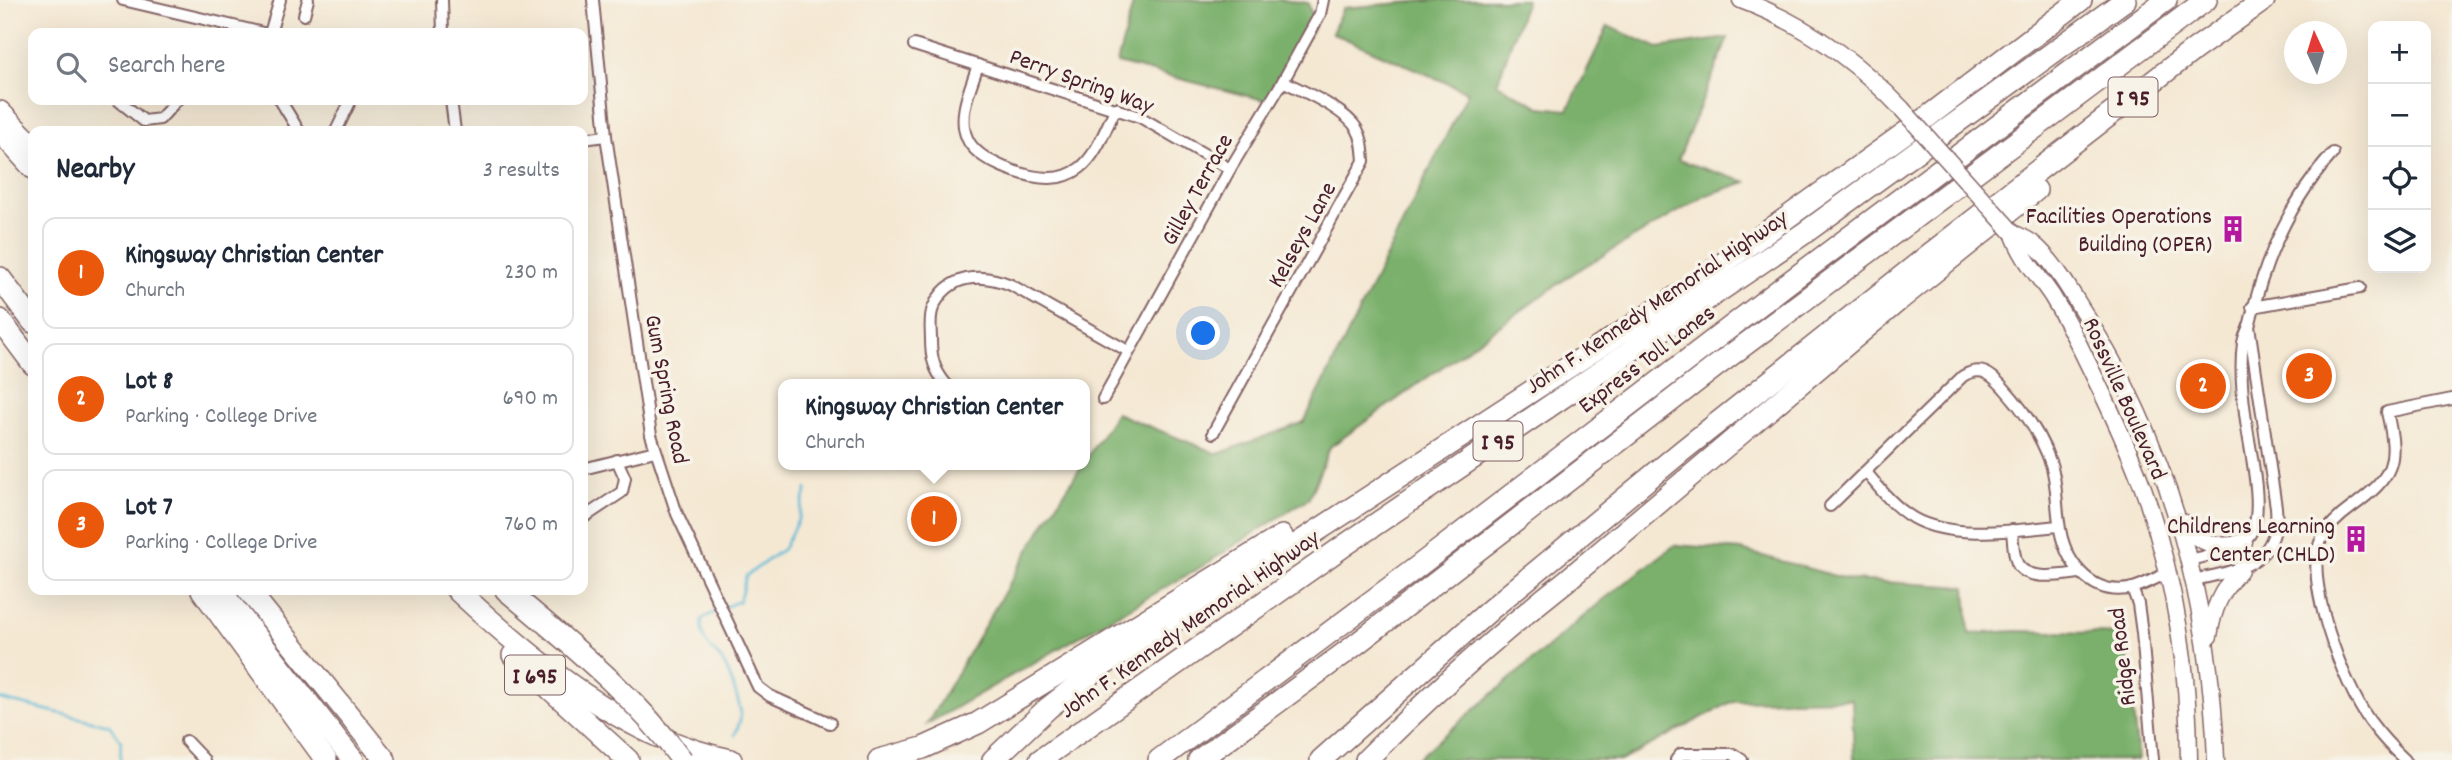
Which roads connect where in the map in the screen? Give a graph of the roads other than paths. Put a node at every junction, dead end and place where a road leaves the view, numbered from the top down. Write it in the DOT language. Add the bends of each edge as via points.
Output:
graph roads {
  1 [pos="123,0"];
  2 [pos="280,0"];
  3 [pos="308,0"];
  4 [pos="442,0"];
  5 [pos="593,0"];
  6 [pos="1323,0"];
  7 [pos="1741,0"];
  8 [pos="2081,0"];
  9 [pos="2125,0"];
  10 [pos="2166,0"];
  11 [pos="2206,0"];
  12 [pos="2265,0"];
  13 [pos="304,15"];
  14 [pos="224,28"];
  15 [pos="272,28"];
  16 [pos="443,28"];
  17 [pos="914,45"];
  18 [pos="978,65"];
  19 [pos="1283,81"];
  20 [pos="124,105"];
  21 [pos="173,105"];
  22 [pos="283,105"];
  23 [pos="349,105"];
  24 [pos="452,105"];
  25 [pos="1116,108"];
  26 [pos="0,111"];
  27 [pos="296,126"];
  28 [pos="338,126"];
  29 [pos="454,126"];
  30 [pos="0,131"];
  31 [pos="606,136"];
  32 [pos="588,138"];
  33 [pos="28,141"];
  34 [pos="2333,153"];
  35 [pos="28,162"];
  36 [pos="1230,169"];
  37 [pos="2013,233"];
  38 [pos="1712,270"];
  39 [pos="0,278"];
  40 [pos="2360,288"];
  41 [pos="2252,307"];
  42 [pos="28,314"];
  43 [pos="0,320"];
  44 [pos="2249,326"];
  45 [pos="1128,351"];
  46 [pos="28,357"];
  47 [pos="942,379"];
  48 [pos="1103,399"];
  49 [pos="2452,399"];
  50 [pos="1213,433"];
  51 [pos="655,451"];
  52 [pos="617,460"];
  53 [pos="588,468"];
  54 [pos="1866,472"];
  55 [pos="1830,506"];
  56 [pos="2175,508"];
  57 [pos="588,515"];
  58 [pos="2059,526"];
  59 [pos="2012,530"];
  60 [pos="2244,542"];
  61 [pos="2189,560"];
  62 [pos="2240,570"];
  63 [pos="2079,573"];
  64 [pos="2167,573"];
  65 [pos="2193,580"];
  66 [pos="1566,581"];
  67 [pos="2132,588"];
  68 [pos="206,595"];
  69 [pos="224,595"];
  70 [pos="252,595"];
  71 [pos="448,595"];
  72 [pos="463,595"];
  73 [pos="512,595"];
  74 [pos="2206,653"];
  75 [pos="830,723"];
  76 [pos="186,741"];
  77 [pos="204,760"];
  78 [pos="326,760"];
  79 [pos="354,760"];
  80 [pos="385,760"];
  81 [pos="628,760"];
  82 [pos="682,760"];
  83 [pos="732,760"];
  84 [pos="879,760"];
  85 [pos="993,760"];
  86 [pos="1040,760"];
  87 [pos="1159,760"];
  88 [pos="1199,760"];
  89 [pos="1321,760"];
  90 [pos="1366,760"];
  91 [pos="1382,760"];
  92 [pos="1676,760"];
  93 [pos="1742,760"];
  94 [pos="2153,760"];
  95 [pos="2189,760"];
  96 [pos="2216,760"];
  97 [pos="2405,760"];
  1 -- 14 [label="street"];
  2 -- 15 [label="street"];
  3 -- 13 [label="street"];
  4 -- 16 [label="street"];
  5 -- 31 [label="street, Gum Spring Road"];
  6 -- 19 [label="street, Gilley Terrace" via="1320,14"];
  7 -- 37 [label="main road, Rossville Boulevard, bridge" via="1820,39 1866,74"];
  8 -- 38 [label="highway" via="1930,116"];
  9 -- 86 [label="highway, John F. Kennedy Memorial Highway / I 95" via="1803,234 1348,542"];
  10 -- 87 [label="highway, Express Toll Lanes"];
  11 -- 88 [label="highway, Express Toll Lanes"];
  12 -- 66 [label="highway" via="2197,64 1940,267"];
  12 -- 89 [label="highway, I 95" via="2195,49 1737,407 1491,609"];
  17 -- 18 [label="street, Perry Spring Way"];
  18 -- 25 [label="street, Perry Spring Way"];
  18 -- 25 [label="street" via="964,113 967,137 989,161 1022,172 1049,178 1073,173 1084,165"];
  19 -- 36 [label="street, Gilley Terrace"];
  19 -- 50 [label="street, Kelseys Lane" via="1349,119 1363,145 1364,162"];
  20 -- 21 [label="street" via="144,121 160,119"];
  22 -- 27 [label="street"];
  23 -- 28 [label="street"];
  24 -- 29 [label="street"];
  25 -- 36 [label="street, Perry Spring Way"];
  26 -- 33 [label="highway"];
  30 -- 35 [label="highway"];
  31 -- 32 [label="street"];
  31 -- 51 [label="street, Gum Spring Road"];
  34 -- 41 [label="street" via="2279,233"];
  36 -- 45 [label="street, Gilley Terrace"];
  37 -- 56 [label="main road, Rossville Boulevard" via="2032,243 2050,264 2096,332 2132,399"];
  37 -- 64 [label="main road, Rossville Boulevard" via="2020,253 2064,316 2113,416 2142,487"];
  38 -- 84 [label="highway" via="992,715 939,742"];
  38 -- 85 [label="highway" via="1115,658 1048,708"];
  39 -- 42 [label="highway"];
  40 -- 41 [label="street"];
  41 -- 44 [label="street"];
  43 -- 46 [label="highway"];
  44 -- 60 [label="street" via="2242,347 2244,410 2258,512"];
  44 -- 62 [label="street" via="2276,516 2273,536 2263,554"];
  45 -- 47 [label="street" via="1011,285 979,276 952,286 932,309 931,359"];
  45 -- 48 [label="street, Gilley Terrace"];
  49 -- 97 [label="street" via="2387,412 2394,447 2385,480 2344,513 2321,540 2318,553 2326,623 2351,690 2368,719"];
  51 -- 52 [label="street"];
  51 -- 75 [label="street, Gum Spring Road" via="677,514 758,687"];
  52 -- 53 [label="street"];
  52 -- 57 [label="street" via="625,478 622,492"];
  54 -- 55 [label="street"];
  54 -- 58 [label="street" via="1963,376 1981,370 2028,417 2043,446 2052,467"];
  54 -- 59 [label="street" via="1914,519 1949,529"];
  56 -- 60 [label="main road" via="2188,531 2200,540 2225,545"];
  56 -- 61 [label="main road, Rossville Boulevard"];
  58 -- 59 [label="street"];
  58 -- 63 [label="street" via="2067,555"];
  59 -- 63 [label="street" via="2021,569 2041,575"];
  60 -- 61 [label="street"];
  61 -- 64 [label="main road"];
  61 -- 65 [label="main road, Rossville Boulevard"];
  62 -- 65 [label="street"];
  62 -- 74 [label="main road" via="2216,604"];
  63 -- 67 [label="street" via="2102,586"];
  64 -- 65 [label="main road"];
  64 -- 67 [label="street, Ridge Road"];
  64 -- 95 [label="main road, Rossville Boulevard" via="2185,682"];
  65 -- 74 [label="main road, Rossville Boulevard"];
  66 -- 90 [label="highway" via="1507,629"];
  66 -- 91 [label="highway"];
  67 -- 94 [label="street, Ridge Road" via="2142,633"];
  68 -- 78 [label="highway"];
  69 -- 79 [label="highway"];
  70 -- 80 [label="highway"];
  71 -- 81 [label="highway, I 695"];
  72 -- 83 [label="highway" via="524,648 610,710 688,748"];
  73 -- 82 [label="highway, bridge" via="625,694"];
  74 -- 96 [label="main road, Rossville Boulevard"];
  76 -- 77 [label="street"];
  92 -- 93 [label="street" via="1681,754 1733,754"];
}
